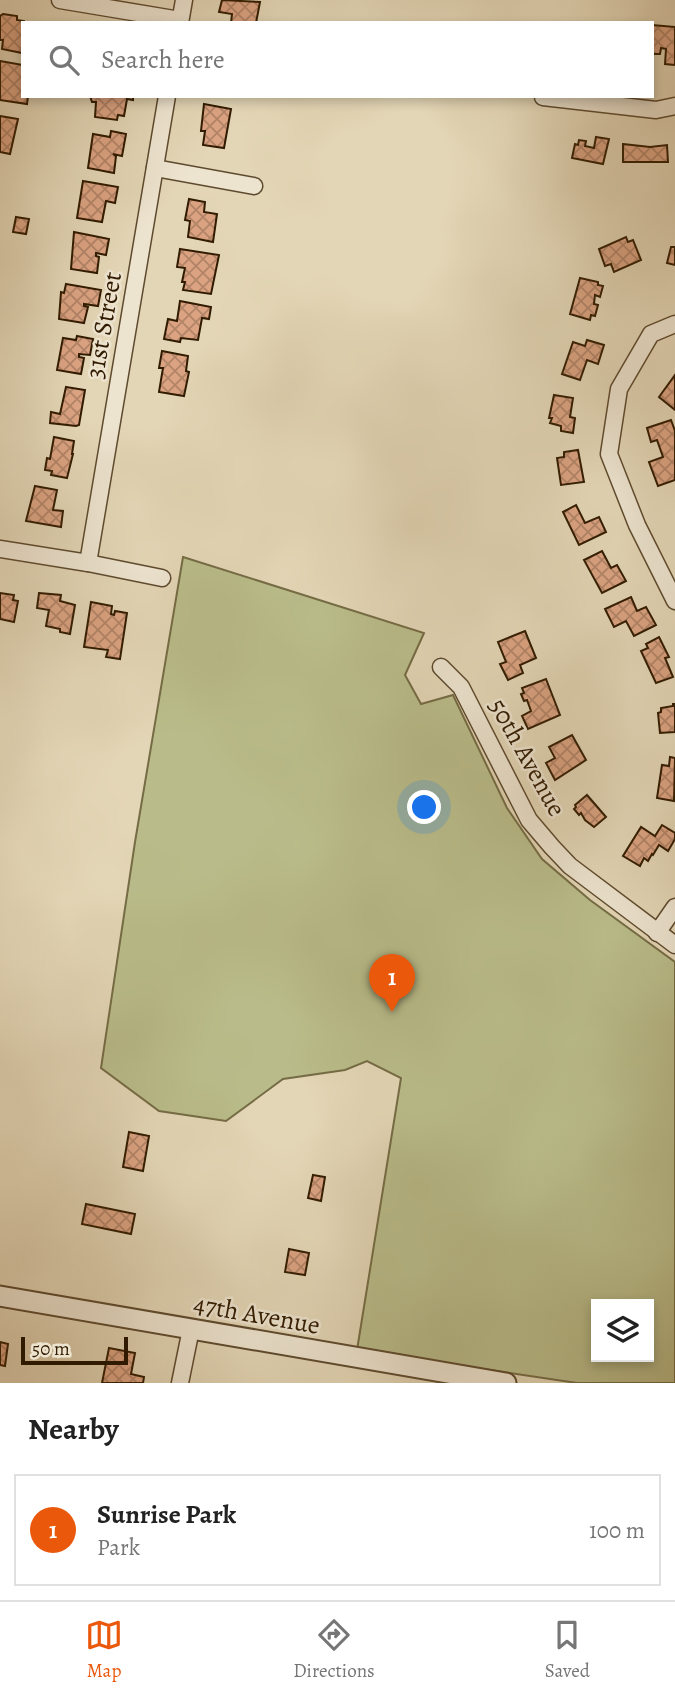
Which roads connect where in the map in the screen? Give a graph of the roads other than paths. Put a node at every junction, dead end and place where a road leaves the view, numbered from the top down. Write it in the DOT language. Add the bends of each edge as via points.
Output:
graph roads {
  1 [pos="60,0"];
  2 [pos="184,0"];
  3 [pos="180,21"];
  4 [pos="167,98"];
  5 [pos="552,98"];
  6 [pos="675,107"];
  7 [pos="155,168"];
  8 [pos="254,186"];
  9 [pos="675,324"];
  10 [pos="0,549"];
  11 [pos="88,563"];
  12 [pos="162,578"];
  13 [pos="675,600"];
  14 [pos="441,667"];
  15 [pos="675,907"];
  16 [pos="657,933"];
  17 [pos="675,946"];
  18 [pos="0,1296"];
  19 [pos="191,1329"];
  20 [pos="180,1383"];
  21 [pos="506,1383"];
  1 -- 3 [label="street"];
  2 -- 3 [label="street"];
  4 -- 7 [label="street, 31st Street"];
  5 -- 6 [label="street" via="656,110"];
  7 -- 8 [label="street"];
  7 -- 11 [label="street, 31st Street"];
  9 -- 13 [label="street" via="651,334 619,389 609,454 637,525"];
  10 -- 11 [label="street"];
  11 -- 12 [label="street"];
  14 -- 16 [label="street, 50th Avenue" via="461,687 530,820 570,866"];
  15 -- 16 [label="street"];
  16 -- 17 [label="street, 50th Avenue"];
  18 -- 19 [label="street, 47th Avenue"];
  19 -- 20 [label="street"];
  19 -- 21 [label="street, 47th Avenue"];
}
